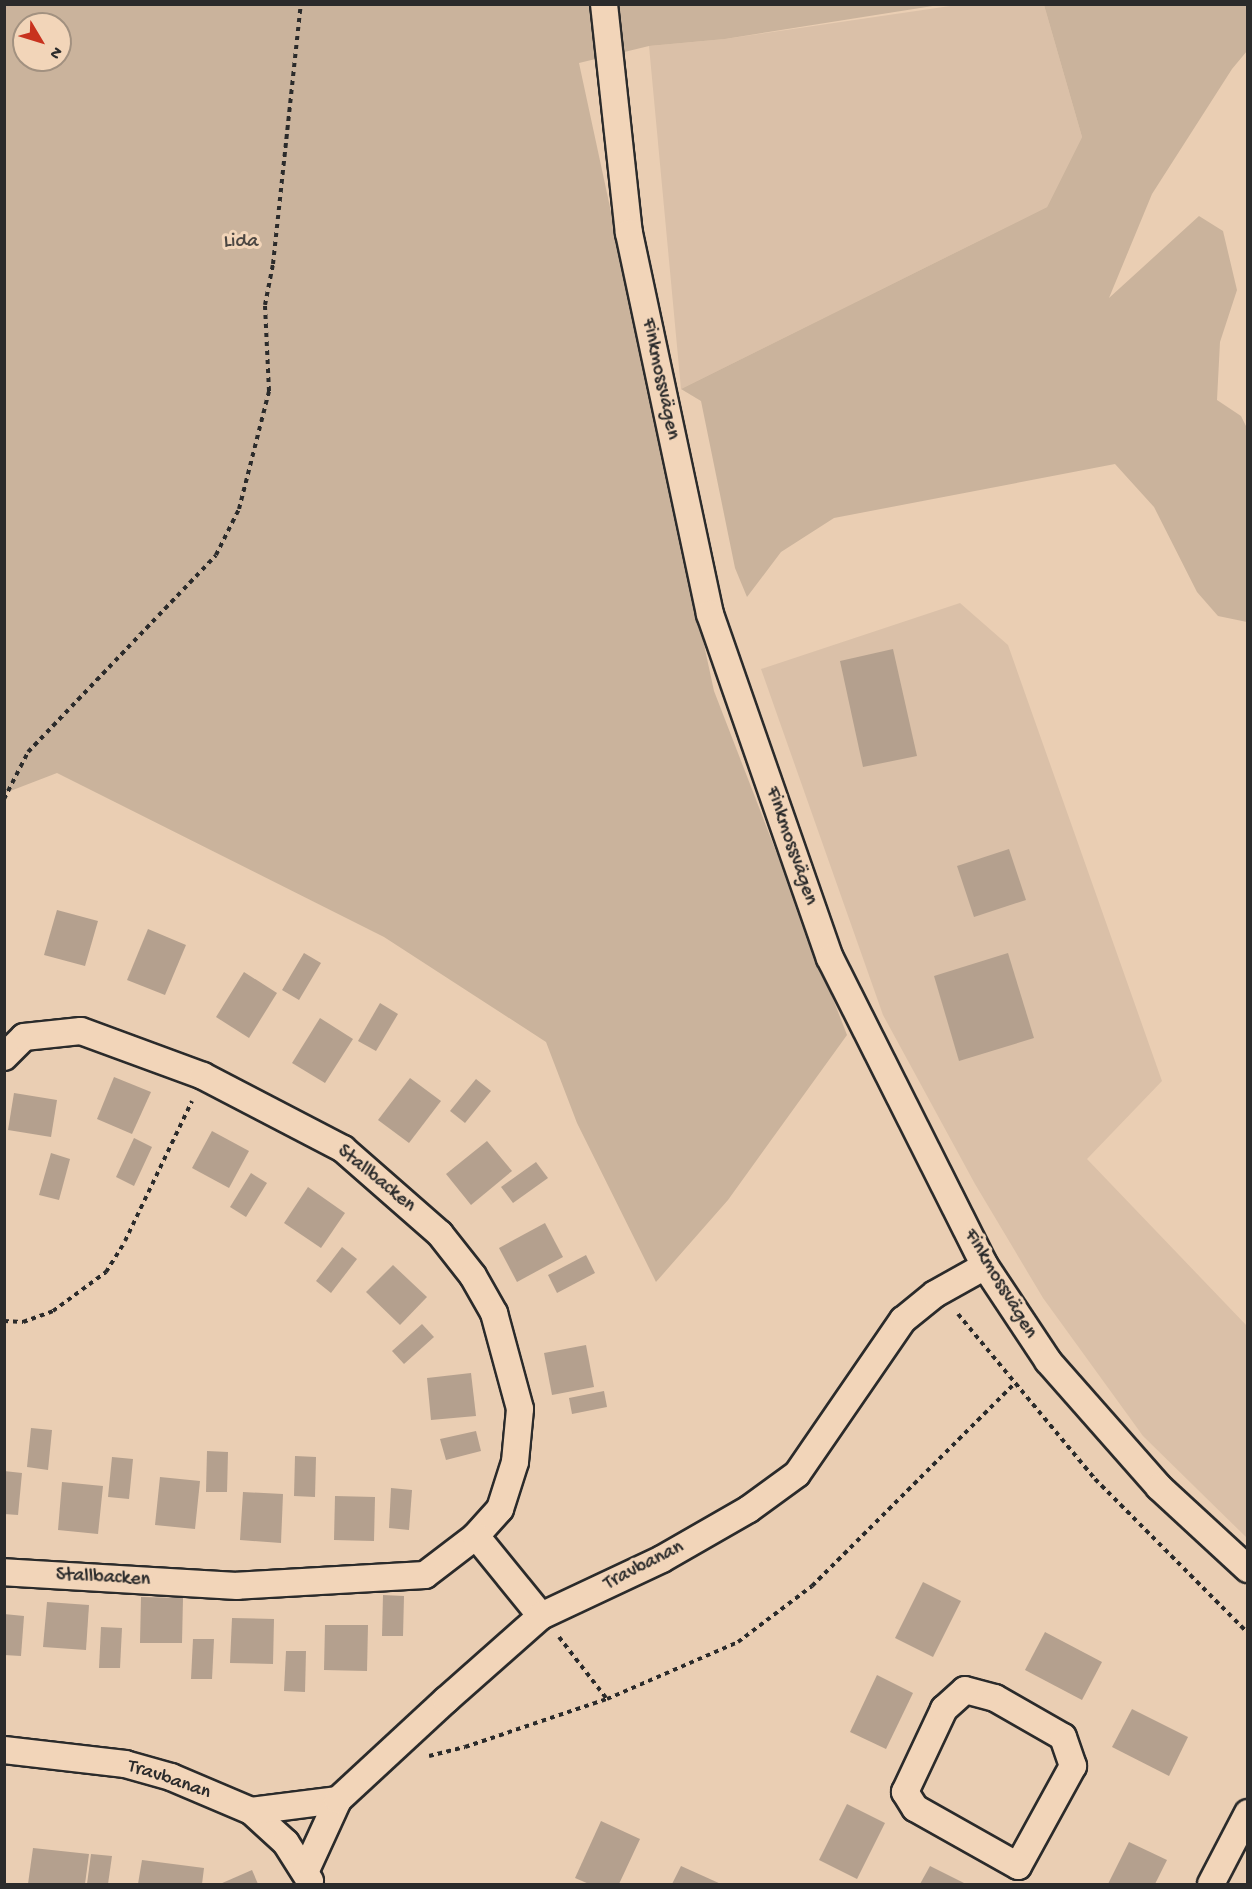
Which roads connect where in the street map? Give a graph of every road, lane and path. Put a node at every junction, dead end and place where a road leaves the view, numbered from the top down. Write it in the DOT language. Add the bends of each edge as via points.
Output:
graph roads {
  1 [pos="301,4"];
  2 [pos="604,4"];
  3 [pos="4,799"];
  4 [pos="4,1057"];
  5 [pos="203,1076"];
  6 [pos="977,1269"];
  7 [pos="4,1321"];
  8 [pos="1015,1383"];
  9 [pos="476,1536"];
  10 [pos="1248,1569"];
  11 [pos="4,1572"];
  12 [pos="541,1616"];
  13 [pos="1248,1633"];
  14 [pos="607,1699"];
  15 [pos="4,1750"];
  16 [pos="385,1754"];
  17 [pos="338,1800"];
  18 [pos="251,1811"];
  19 [pos="1248,1812"];
  20 [pos="1022,1875"];
  21 [pos="308,1877"];
  22 [pos="1211,1884"];
  1 -- 3 [label="path" via="273,264 265,305 269,391 239,509 216,555 28,752"];
  2 -- 6 [label="street, Finkmossvägen" via="629,233 710,614 830,958"];
  4 -- 5 [label="street, Stallbacken" via="24,1037 81,1031"];
  5 -- 7 [label="path" via="125,1241 106,1272 53,1311 22,1322"];
  5 -- 9 [label="street, Stallbacken" via="343,1149 440,1234 473,1276 494,1313 520,1409 515,1462 503,1499"];
  6 -- 8 [label="path" via="974,1284 957,1313"];
  6 -- 10 [label="street, Finkmossvägen" via="1048,1361 1159,1487"];
  6 -- 12 [label="street, Travbanan" via="903,1320 797,1474 749,1509 662,1559"];
  8 -- 13 [label="path" via="1095,1479"];
  8 -- 14 [label="path" via="812,1586 738,1642"];
  9 -- 11 [label="street, Stallbacken" via="425,1575 237,1586"];
  9 -- 12 [label="street"];
  12 -- 14 [label="path"];
  12 -- 16 [label="street, Travbanan"];
  14 -- 16 [label="path" via="465,1747 405,1760"];
  15 -- 18 [label="street, Travbanan" via="125,1764 171,1777"];
  16 -- 17 [label="street, Travbanan"];
  17 -- 18 [label="street"];
  17 -- 21 [label="street, Travbanan"];
  18 -- 21 [label="street, Travbanan" via="286,1843"];
  19 -- 22 [label="street"];
  20 -- 20 [label="street" via="915,1808 905,1792 944,1709 966,1690 995,1698 1063,1737 1073,1766"];
}
